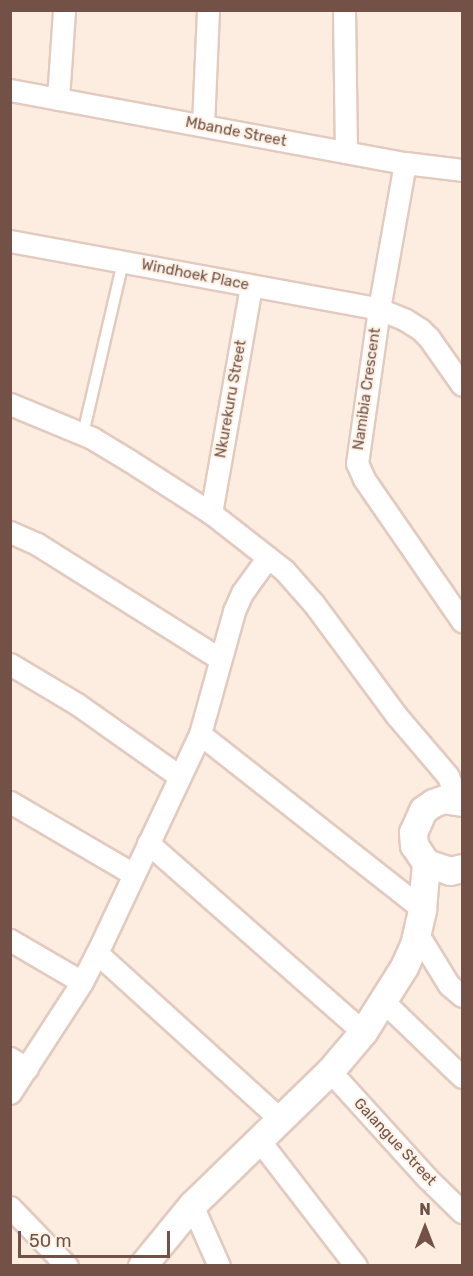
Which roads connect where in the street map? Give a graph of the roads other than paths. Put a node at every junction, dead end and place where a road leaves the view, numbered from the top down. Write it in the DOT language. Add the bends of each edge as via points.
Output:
graph roads {
  1 [pos="64,10"];
  2 [pos="208,10"];
  3 [pos="344,10"];
  4 [pos="10,90"];
  5 [pos="58,99"];
  6 [pos="203,125"];
  7 [pos="346,152"];
  8 [pos="405,163"];
  9 [pos="462,170"];
  10 [pos="10,241"];
  11 [pos="123,262"];
  12 [pos="251,286"];
  13 [pos="379,309"];
  14 [pos="462,385"];
  15 [pos="10,404"];
  16 [pos="83,434"];
  17 [pos="210,513"];
  18 [pos="10,532"];
  19 [pos="268,557"];
  20 [pos="462,621"];
  21 [pos="220,659"];
  22 [pos="10,664"];
  23 [pos="200,734"];
  24 [pos="179,776"];
  25 [pos="460,800"];
  26 [pos="10,802"];
  27 [pos="148,843"];
  28 [pos="426,863"];
  29 [pos="462,868"];
  30 [pos="133,874"];
  31 [pos="420,921"];
  32 [pos="10,940"];
  33 [pos="97,954"];
  34 [pos="82,982"];
  35 [pos="462,996"];
  36 [pos="383,1001"];
  37 [pos="363,1032"];
  38 [pos="19,1063"];
  39 [pos="330,1071"];
  40 [pos="462,1077"];
  41 [pos="10,1093"];
  42 [pos="280,1119"];
  43 [pos="259,1140"];
  44 [pos="192,1205"];
  45 [pos="10,1207"];
  46 [pos="462,1212"];
  47 [pos="67,1266"];
  48 [pos="142,1266"];
  49 [pos="219,1266"];
  50 [pos="356,1266"];
  1 -- 5 [label="street"];
  2 -- 6 [label="street"];
  3 -- 7 [label="street"];
  4 -- 5 [label="street, Mbande Street"];
  5 -- 6 [label="street, Mbande Street"];
  6 -- 7 [label="street, Mbande Street"];
  7 -- 8 [label="street, Mbande Street"];
  8 -- 9 [label="street, Mbande Street"];
  8 -- 13 [label="street, Namibia Crescent"];
  10 -- 11 [label="street, Windhoek Place"];
  11 -- 12 [label="street, Windhoek Place"];
  11 -- 16 [label="lane"];
  12 -- 13 [label="street, Windhoek Place"];
  12 -- 17 [label="street, Nkurekuru Street"];
  13 -- 14 [label="street, Windhoek Place" via="404,319 429,338"];
  13 -- 20 [label="street, Namibia Crescent" via="357,463 364,479"];
  15 -- 16 [label="street"];
  16 -- 17 [label="street"];
  17 -- 19 [label="street"];
  18 -- 21 [label="street" via="37,544"];
  19 -- 21 [label="street" via="238,602"];
  19 -- 25 [label="street" via="309,597 396,715 448,776"];
  21 -- 23 [label="street"];
  22 -- 24 [label="street" via="77,704"];
  23 -- 24 [label="street"];
  23 -- 31 [label="street"];
  24 -- 27 [label="street"];
  25 -- 28 [label="street" via="433,803 416,820 414,845"];
  26 -- 30 [label="street"];
  27 -- 30 [label="street"];
  27 -- 37 [label="street"];
  28 -- 29 [label="street" via="450,871"];
  28 -- 31 [label="street"];
  30 -- 33 [label="street"];
  31 -- 35 [label="street" via="449,985"];
  31 -- 36 [label="street" via="411,954"];
  32 -- 34 [label="street"];
  33 -- 34 [label="street"];
  33 -- 42 [label="street"];
  34 -- 38 [label="street"];
  36 -- 37 [label="street"];
  36 -- 40 [label="street"];
  37 -- 39 [label="street"];
  38 -- 41 [label="street"];
  39 -- 42 [label="street"];
  39 -- 46 [label="street, Galangue Street"];
  42 -- 43 [label="street"];
  43 -- 44 [label="street"];
  43 -- 50 [label="street"];
  44 -- 48 [label="street"];
  44 -- 49 [label="street"];
  45 -- 47 [label="street"];
}
